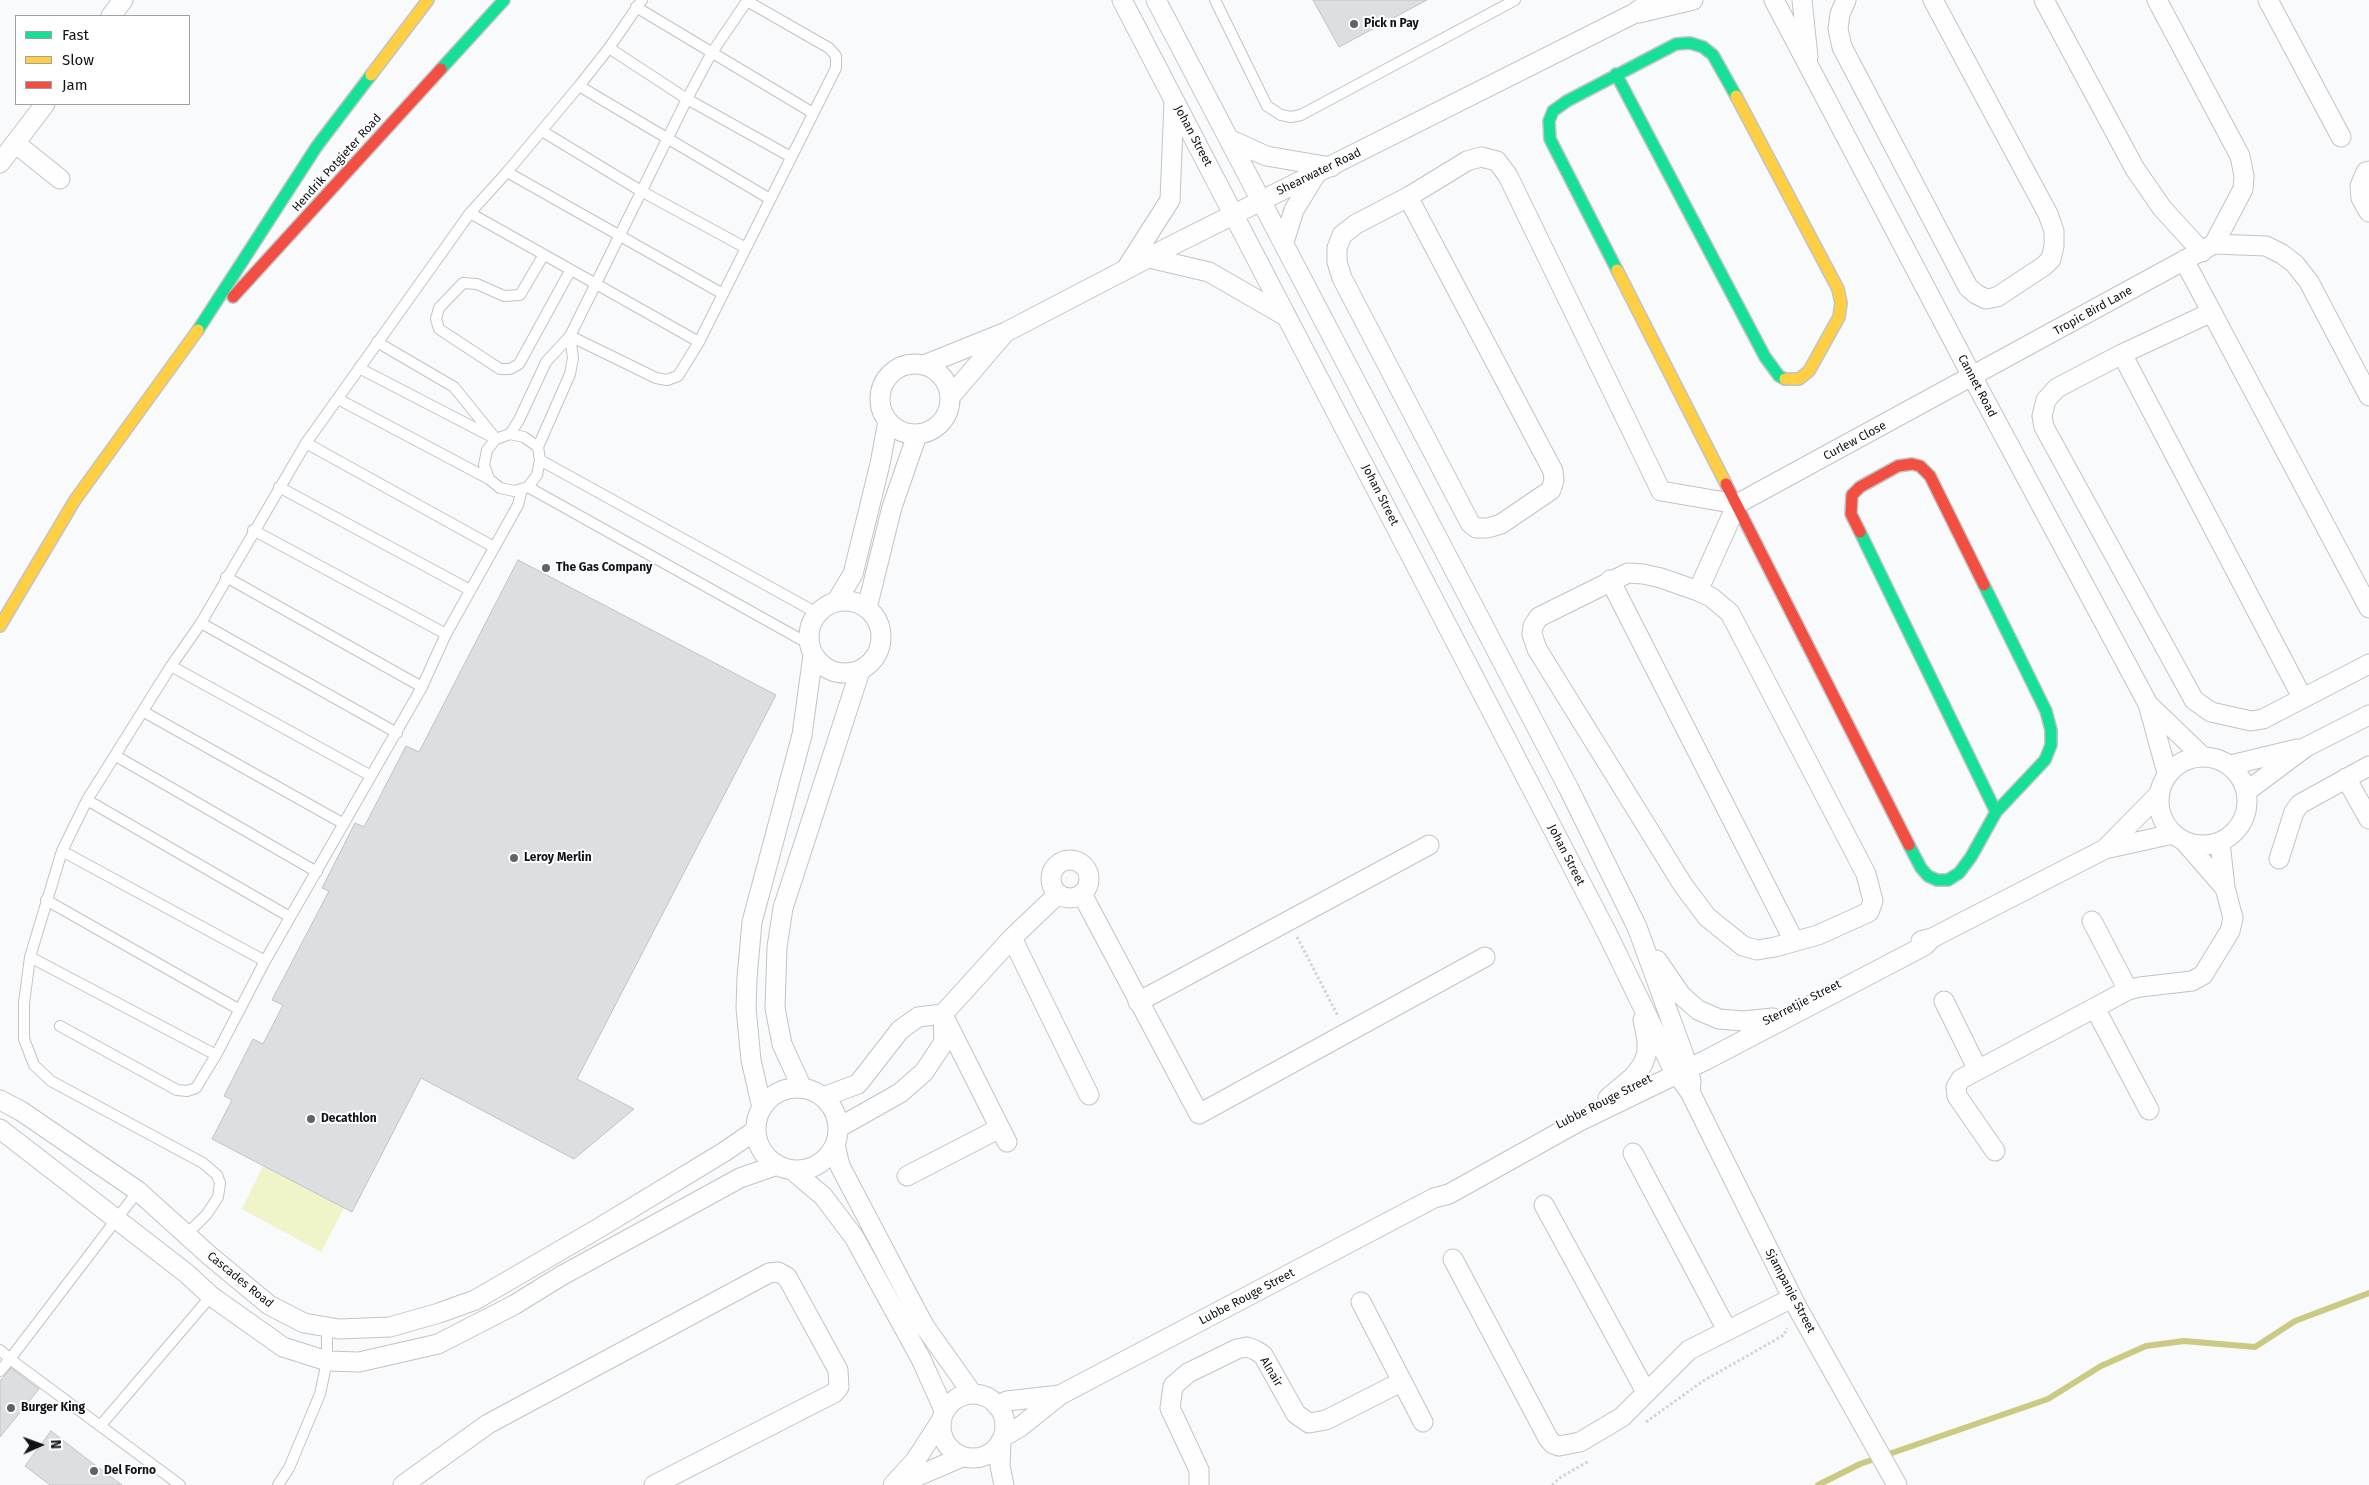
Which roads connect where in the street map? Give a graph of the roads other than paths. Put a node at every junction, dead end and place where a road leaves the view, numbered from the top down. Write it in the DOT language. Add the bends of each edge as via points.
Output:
graph roads {
  1 [pos="123,0"];
  2 [pos="428,0"];
  3 [pos="504,0"];
  4 [pos="1122,0"];
  5 [pos="1156,0"];
  6 [pos="1215,0"];
  7 [pos="1515,0"];
  8 [pos="1653,0"];
  9 [pos="1693,0"];
  10 [pos="1774,0"];
  11 [pos="1802,0"];
  12 [pos="1846,0"];
  13 [pos="1933,0"];
  14 [pos="2044,0"];
  15 [pos="2157,0"];
  16 [pos="2268,0"];
  17 [pos="745,1"];
  18 [pos="639,4"];
  19 [pos="1633,14"];
  20 [pos="112,15"];
  21 [pos="609,48"];
  22 [pos="711,54"];
  23 [pos="1809,66"];
  24 [pos="1616,74"];
  25 [pos="579,86"];
  26 [pos="687,99"];
  27 [pos="1174,100"];
  28 [pos="44,105"];
  29 [pos="813,113"];
  30 [pos="542,131"];
  31 [pos="2341,137"];
  32 [pos="666,139"];
  33 [pos="1229,139"];
  34 [pos="15,143"];
  35 [pos="792,156"];
  36 [pos="0,163"];
  37 [pos="1323,170"];
  38 [pos="2369,171"];
  39 [pos="508,172"];
  40 [pos="60,179"];
  41 [pos="641,191"];
  42 [pos="1408,197"];
  43 [pos="770,199"];
  44 [pos="1262,200"];
  45 [pos="2369,212"];
  46 [pos="470,214"];
  47 [pos="1234,216"];
  48 [pos="618,236"];
  49 [pos="1284,242"];
  50 [pos="746,248"];
  51 [pos="2208,248"];
  52 [pos="543,256"];
  53 [pos="1149,258"];
  54 [pos="2184,260"];
  55 [pos="1125,270"];
  56 [pos="570,271"];
  57 [pos="595,285"];
  58 [pos="723,294"];
  59 [pos="2212,312"];
  60 [pos="1287,317"];
  61 [pos="1006,332"];
  62 [pos="570,336"];
  63 [pos="377,342"];
  64 [pos="699,342"];
  65 [pos="189,344"];
  66 [pos="2122,354"];
  67 [pos="924,365"];
  68 [pos="359,368"];
  69 [pos="1972,378"];
  70 [pos="2369,396"];
  71 [pos="950,397"];
  72 [pos="338,399"];
  73 [pos="888,422"];
  74 [pos="510,434"];
  75 [pos="917,435"];
  76 [pos="496,439"];
  77 [pos="306,443"];
  78 [pos="538,447"];
  79 [pos="540,460"];
  80 [pos="489,479"];
  81 [pos="279,487"];
  82 [pos="525,488"];
  83 [pos="1737,504"];
  84 [pos="253,530"];
  85 [pos="494,547"];
  86 [pos="226,577"];
  87 [pos="1610,580"];
  88 [pos="470,590"];
  89 [pos="1698,592"];
  90 [pos="836,602"];
  91 [pos="867,608"];
  92 [pos="2369,608"];
  93 [pos="817,614"];
  94 [pos="201,623"];
  95 [pos="0,626"];
  96 [pos="446,634"];
  97 [pos="811,650"];
  98 [pos="2369,664"];
  99 [pos="171,666"];
  100 [pos="860,671"];
  101 [pos="422,687"];
  102 [pos="2302,697"];
  103 [pos="2148,704"];
  104 [pos="144,712"];
  105 [pos="2369,715"];
  106 [pos="397,733"];
  107 [pos="2306,747"];
  108 [pos="116,756"];
  109 [pos="2202,756"];
  110 [pos="2231,765"];
  111 [pos="2369,766"];
  112 [pos="2167,773"];
  113 [pos="371,776"];
  114 [pos="2346,778"];
  115 [pos="2247,791"];
  116 [pos="2159,794"];
  117 [pos="87,800"];
  118 [pos="1996,812"];
  119 [pos="2369,818"];
  120 [pos="344,824"];
  121 [pos="2179,838"];
  122 [pos="2220,842"];
  123 [pos="1430,845"];
  124 [pos="2105,848"];
  125 [pos="62,851"];
  126 [pos="2279,859"];
  127 [pos="317,872"];
  128 [pos="2225,888"];
  129 [pos="1058,894"];
  130 [pos="1082,894"];
  131 [pos="46,900"];
  132 [pos="290,917"];
  133 [pos="2092,921"];
  134 [pos="1637,927"];
  135 [pos="1012,938"];
  136 [pos="1932,938"];
  137 [pos="1794,941"];
  138 [pos="30,957"];
  139 [pos="1485,957"];
  140 [pos="265,960"];
  141 [pos="1636,990"];
  142 [pos="2128,990"];
  143 [pos="1944,1001"];
  144 [pos="1138,1002"];
  145 [pos="2095,1008"];
  146 [pos="240,1010"];
  147 [pos="942,1014"];
  148 [pos="1773,1018"];
  149 [pos="60,1026"];
  150 [pos="216,1054"];
  151 [pos="1681,1068"];
  152 [pos="1978,1070"];
  153 [pos="802,1088"];
  154 [pos="1089,1095"];
  155 [pos="823,1097"];
  156 [pos="1608,1098"];
  157 [pos="0,1100"];
  158 [pos="762,1108"];
  159 [pos="2150,1110"];
  160 [pos="0,1129"];
  161 [pos="756,1130"];
  162 [pos="836,1137"];
  163 [pos="1995,1151"];
  164 [pos="1633,1153"];
  165 [pos="785,1167"];
  166 [pos="907,1176"];
  167 [pos="138,1191"];
  168 [pos="1434,1198"];
  169 [pos="1544,1205"];
  170 [pos="115,1220"];
  171 [pos="187,1234"];
  172 [pos="1452,1259"];
  173 [pos="211,1296"];
  174 [pos="1360,1302"];
  175 [pos="1794,1302"];
  176 [pos="327,1327"];
  177 [pos="1727,1330"];
  178 [pos="0,1350"];
  179 [pos="10,1358"];
  180 [pos="327,1361"];
  181 [pos="0,1371"];
  182 [pos="1401,1382"];
  183 [pos="1646,1392"];
  184 [pos="972,1393"];
  185 [pos="1060,1395"];
  186 [pos="998,1406"];
  187 [pos="943,1416"];
  188 [pos="1423,1422"];
  189 [pos="101,1425"];
  190 [pos="1002,1439"];
  191 [pos="967,1457"];
  192 [pos="180,1485"];
  193 [pos="278,1485"];
  194 [pos="403,1485"];
  195 [pos="654,1485"];
  196 [pos="895,1485"];
  197 [pos="1003,1485"];
  198 [pos="1199,1485"];
  199 [pos="1897,1485"];
  1 -- 20 [label="street"];
  2 -- 65 [label="street, Hendrik Potgieter Road" via="317,146"];
  3 -- 65 [label="street, Hendrik Potgieter Road"];
  4 -- 27 [label="street, Johan Street"];
  5 -- 33 [label="street"];
  6 -- 7 [label="lane" via="1266,106 1291,117 1301,115"];
  8 -- 19 [label="street, Shearwater Road"];
  9 -- 19 [label="street, Shearwater Road"];
  10 -- 23 [label="street, Cannet Road"];
  11 -- 23 [label="street, Cannet Road"];
  12 -- 13 [label="street" via="1839,21 1842,47 1968,287 1986,299 1997,297 2051,259 2054,230"];
  14 -- 51 [label="street" via="2135,169 2162,208"];
  15 -- 51 [label="street" via="2240,156 2243,189"];
  16 -- 31 [label="street"];
  17 -- 22 [label="lane"];
  17 -- 29 [label="lane" via="829,48 836,56 836,68"];
  18 -- 21 [label="lane"];
  18 -- 22 [label="lane"];
  19 -- 37 [label="street, Shearwater Road"];
  21 -- 25 [label="lane"];
  21 -- 26 [label="lane"];
  22 -- 26 [label="lane"];
  22 -- 29 [label="lane"];
  23 -- 69 [label="street, Cannet Road"];
  24 -- 24 [label="street" via="1676,44 1690,43 1713,55 1721,68 1838,288 1839,317 1808,371 1799,378 1788,381 1771,367"];
  24 -- 83 [label="street" via="1553,111 1549,121 1550,139"];
  25 -- 30 [label="lane"];
  25 -- 32 [label="lane"];
  26 -- 32 [label="lane"];
  26 -- 35 [label="lane"];
  27 -- 47 [label="street, Johan Street"];
  27 -- 55 [label="street" via="1170,200"];
  28 -- 34 [label="street"];
  29 -- 35 [label="lane"];
  30 -- 39 [label="lane"];
  30 -- 41 [label="lane"];
  32 -- 41 [label="lane"];
  32 -- 43 [label="lane"];
  33 -- 37 [label="street" via="1266,156"];
  33 -- 44 [label="street"];
  34 -- 36 [label="street"];
  34 -- 40 [label="street"];
  35 -- 43 [label="lane"];
  37 -- 44 [label="street, Shearwater Road"];
  37 -- 49 [label="street" via="1294,210"];
  38 -- 45 [label="street" via="2360,186 2361,198"];
  39 -- 46 [label="lane"];
  39 -- 48 [label="lane"];
  41 -- 48 [label="lane"];
  41 -- 50 [label="lane"];
  42 -- 42 [label="street" via="1356,224 1342,235 1337,248 1337,262 1342,278 1470,523 1476,528 1488,528 1501,524 1551,490 1553,471"];
  42 -- 83 [label="street" via="1468,161 1481,156 1497,161 1508,176 1661,491"];
  43 -- 50 [label="lane"];
  44 -- 47 [label="street, Shearwater Road"];
  44 -- 49 [label="street"];
  46 -- 52 [label="lane"];
  46 -- 63 [label="lane"];
  47 -- 53 [label="street, Shearwater Road"];
  47 -- 60 [label="street, Johan Street"];
  48 -- 57 [label="lane"];
  48 -- 58 [label="lane"];
  49 -- 134 [label="street" via="1569,788"];
  50 -- 58 [label="lane"];
  51 -- 54 [label="street, Tropic Bird Lane"];
  51 -- 70 [label="street" via="2266,246 2295,264 2309,282"];
  52 -- 56 [label="lane"];
  52 -- 56 [label="lane" via="520,295 504,296 477,284 463,283 439,308 436,319 439,329 500,369 510,370 518,364"];
  53 -- 55 [label="street, Shearwater Road"];
  53 -- 60 [label="street" via="1209,272"];
  54 -- 59 [label="street"];
  54 -- 69 [label="street, Tropic Bird Lane"];
  55 -- 61 [label="street, Shearwater Road"];
  56 -- 57 [label="lane"];
  57 -- 62 [label="lane"];
  57 -- 64 [label="lane"];
  58 -- 64 [label="lane"];
  59 -- 66 [label="street"];
  59 -- 92 [label="street"];
  60 -- 141 [label="street, Johan Street"];
  61 -- 67 [label="street, Shearwater Road"];
  61 -- 71 [label="street, Shearwater Road"];
  62 -- 64 [label="lane" via="656,378 667,380 678,376"];
  62 -- 74 [label="lane" via="546,362 520,420"];
  62 -- 78 [label="lane" via="573,358 570,374"];
  63 -- 68 [label="lane"];
  63 -- 76 [label="lane" via="454,387"];
  65 -- 95 [label="street, Hendrik Potgieter Road" via="75,500"];
  66 -- 102 [label="street"];
  66 -- 102 [label="street" via="2057,388 2046,400 2042,416 2044,427 2194,700 2211,712 2251,721 2263,719"];
  67 -- 71 [label="street" via="942,377"];
  67 -- 73 [label="street" via="902,367 886,380 880,401"];
  68 -- 72 [label="lane"];
  68 -- 76 [label="lane"];
  69 -- 83 [label="street, Curlew Close"];
  69 -- 103 [label="street, Cannet Road"];
  71 -- 75 [label="street" via="944,419 937,427"];
  72 -- 77 [label="lane"];
  72 -- 80 [label="lane"];
  73 -- 75 [label="street" via="896,429"];
  73 -- 90 [label="street" via="853,574"];
  74 -- 76 [label="lane"];
  74 -- 78 [label="lane" via="524,437"];
  75 -- 91 [label="street" via="892,507"];
  76 -- 80 [label="lane" via="487,450 484,465"];
  77 -- 81 [label="lane"];
  77 -- 85 [label="lane"];
  78 -- 79 [label="lane"];
  79 -- 82 [label="lane" via="537,475"];
  79 -- 93 [label="lane"];
  80 -- 82 [label="lane" via="500,488 514,491"];
  81 -- 84 [label="lane"];
  81 -- 88 [label="lane"];
  82 -- 85 [label="lane"];
  82 -- 97 [label="lane"];
  83 -- 89 [label="street"];
  83 -- 118 [label="street" via="1921,868 1938,880 1948,880 1958,873 1971,857"];
  84 -- 86 [label="lane"];
  84 -- 96 [label="lane"];
  85 -- 88 [label="lane"];
  86 -- 94 [label="lane"];
  86 -- 101 [label="lane"];
  87 -- 89 [label="street" via="1628,573 1643,574"];
  87 -- 137 [label="street"];
  87 -- 137 [label="street" via="1539,617 1532,634 1537,649 1683,885 1707,917 1743,946 1757,950"];
  88 -- 96 [label="lane"];
  89 -- 137 [label="street" via="1711,597 1730,614 1870,887 1873,900 1869,912"];
  90 -- 91 [label="street" via="857,602"];
  90 -- 93 [label="street"];
  91 -- 100 [label="street" via="875,615 882,636 876,657"];
  93 -- 97 [label="street" via="809,633"];
  94 -- 99 [label="lane"];
  94 -- 106 [label="lane"];
  96 -- 101 [label="lane"];
  97 -- 100 [label="street" via="820,664 838,674"];
  97 -- 158 [label="street" via="802,735 752,922 746,1008"];
  98 -- 102 [label="street"];
  99 -- 104 [label="lane"];
  99 -- 113 [label="lane"];
  100 -- 153 [label="street" via="783,908 775,1008 782,1044"];
  101 -- 106 [label="lane"];
  103 -- 109 [label="street, Cannet Road"];
  103 -- 112 [label="street, Cannet Road"];
  104 -- 108 [label="lane"];
  104 -- 120 [label="lane"];
  105 -- 107 [label="street"];
  106 -- 113 [label="lane"];
  107 -- 110 [label="street"];
  107 -- 115 [label="street"];
  108 -- 117 [label="lane"];
  108 -- 127 [label="lane"];
  109 -- 110 [label="street" via="2217,758"];
  109 -- 112 [label="street" via="2187,759"];
  110 -- 115 [label="street"];
  111 -- 114 [label="street"];
  112 -- 116 [label="street"];
  113 -- 120 [label="lane"];
  114 -- 119 [label="street"];
  114 -- 126 [label="street" via="2300,804 2294,812"];
  115 -- 122 [label="street" via="2244,819 2237,831"];
  116 -- 121 [label="street" via="2163,820"];
  116 -- 124 [label="street, Sterretjie Street"];
  117 -- 125 [label="lane"];
  117 -- 132 [label="lane"];
  118 -- 118 [label="street" via="2045,760 2051,730 2046,711 1930,476 1920,466 1898,466 1860,487 1852,495 1852,514"];
  120 -- 127 [label="lane"];
  121 -- 122 [label="street" via="2198,846"];
  121 -- 124 [label="street, Sterretjie Street"];
  121 -- 128 [label="street"];
  122 -- 128 [label="street"];
  123 -- 144 [label="street"];
  124 -- 136 [label="street, Sterretjie Street"];
  125 -- 131 [label="lane"];
  125 -- 140 [label="lane"];
  127 -- 132 [label="lane"];
  128 -- 142 [label="street" via="2232,913 2230,931 2203,975 2192,981"];
  129 -- 130 [label="street" via="1070,898"];
  129 -- 130 [label="street" via="1052,883 1053,871 1062,862 1074,860 1088,871 1089,884"];
  129 -- 135 [label="street"];
  130 -- 144 [label="street"];
  131 -- 138 [label="lane"];
  131 -- 146 [label="lane"];
  132 -- 140 [label="lane"];
  133 -- 142 [label="street"];
  134 -- 148 [label="street" via="1666,975 1698,1010 1719,1019"];
  134 -- 151 [label="street"];
  135 -- 147 [label="street"];
  135 -- 154 [label="street"];
  136 -- 148 [label="street, Sterretjie Street"];
  136 -- 151 [label="street, Sterretjie Street" via="1924,946"];
  138 -- 150 [label="lane"];
  138 -- 171 [label="lane" via="24,1003 24,1039 34,1065 51,1081 203,1162 217,1175 220,1183 218,1196 207,1214"];
  139 -- 144 [label="street" via="1199,1114"];
  140 -- 146 [label="lane"];
  141 -- 151 [label="street, Johan Street"];
  141 -- 156 [label="street, Johan Street" via="1647,1052 1634,1076"];
  142 -- 145 [label="street"];
  143 -- 152 [label="street"];
  145 -- 152 [label="street"];
  145 -- 159 [label="street"];
  146 -- 150 [label="lane"];
  147 -- 155 [label="street" via="918,1017 900,1030 858,1084"];
  147 -- 162 [label="street" via="944,1042 924,1072 900,1093"];
  147 -- 166 [label="street" via="1004,1135"];
  148 -- 151 [label="street, Sterretjie Street"];
  149 -- 150 [label="lane" via="177,1090 196,1088"];
  151 -- 156 [label="street, Lubbe Rouge Street"];
  151 -- 168 [label="street, Lubbe Rouge Street" via="1449,1194"];
  151 -- 175 [label="street, Sjampanje Street"];
  152 -- 163 [label="street" via="1961,1080 1956,1087 1957,1096"];
  153 -- 155 [label="street"];
  153 -- 158 [label="street" via="780,1092"];
  155 -- 162 [label="street" via="831,1106"];
  156 -- 168 [label="street, Lubbe Rouge Street" via="1448,1184"];
  157 -- 167 [label="street, Cascades Road" via="22,1111"];
  158 -- 161 [label="street"];
  160 -- 170 [label="street"];
  161 -- 165 [label="street" via="763,1152"];
  161 -- 176 [label="street, Cascades Road" via="475,1300 390,1327"];
  162 -- 165 [label="street" via="825,1160 815,1166"];
  162 -- 184 [label="street" via="840,1166 921,1320"];
  164 -- 177 [label="street"];
  165 -- 180 [label="street" via="740,1178 438,1344 359,1362"];
  165 -- 187 [label="street" via="823,1196 854,1237 921,1358"];
  167 -- 170 [label="lane"];
  167 -- 171 [label="street, Cascades Road"];
  168 -- 185 [label="street, Lubbe Rouge Street"];
  169 -- 183 [label="street"];
  170 -- 173 [label="street" via="186,1273"];
  170 -- 179 [label="lane"];
  171 -- 176 [label="street, Cascades Road" via="269,1305 304,1323"];
  172 -- 183 [label="street" via="1553,1444 1568,1445 1599,1433 1622,1417"];
  173 -- 180 [label="street" via="283,1348"];
  173 -- 189 [label="lane"];
  174 -- 182 [label="street"];
  175 -- 177 [label="street"];
  175 -- 199 [label="street, Sjampanje Street"];
  176 -- 180 [label="lane"];
  177 -- 183 [label="street" via="1689,1350"];
  178 -- 179 [label="lane"];
  179 -- 181 [label="lane"];
  179 -- 189 [label="lane"];
  180 -- 193 [label="lane" via="313,1413"];
  182 -- 188 [label="street"];
  182 -- 198 [label="street, Alnair" via="1326,1420 1308,1422 1296,1414 1263,1355 1255,1350 1247,1347 1237,1349 1188,1373 1174,1386 1170,1408 1199,1470"];
  184 -- 186 [label="street" via="983,1395"];
  184 -- 187 [label="street" via="951,1401"];
  185 -- 186 [label="street, Lubbe Rouge Street" via="1007,1401"];
  185 -- 190 [label="street, Lubbe Rouge Street"];
  186 -- 190 [label="street" via="1004,1419"];
  187 -- 191 [label="street" via="941,1432 945,1442 952,1451"];
  187 -- 196 [label="street"];
  189 -- 192 [label="lane"];
  190 -- 191 [label="street" via="994,1450 984,1456"];
  190 -- 197 [label="street" via="1000,1466"];
  191 -- 196 [label="street"];
  191 -- 197 [label="street"];
  194 -- 195 [label="street" via="488,1424 769,1273 778,1272 787,1277 838,1370 839,1387"];
}
